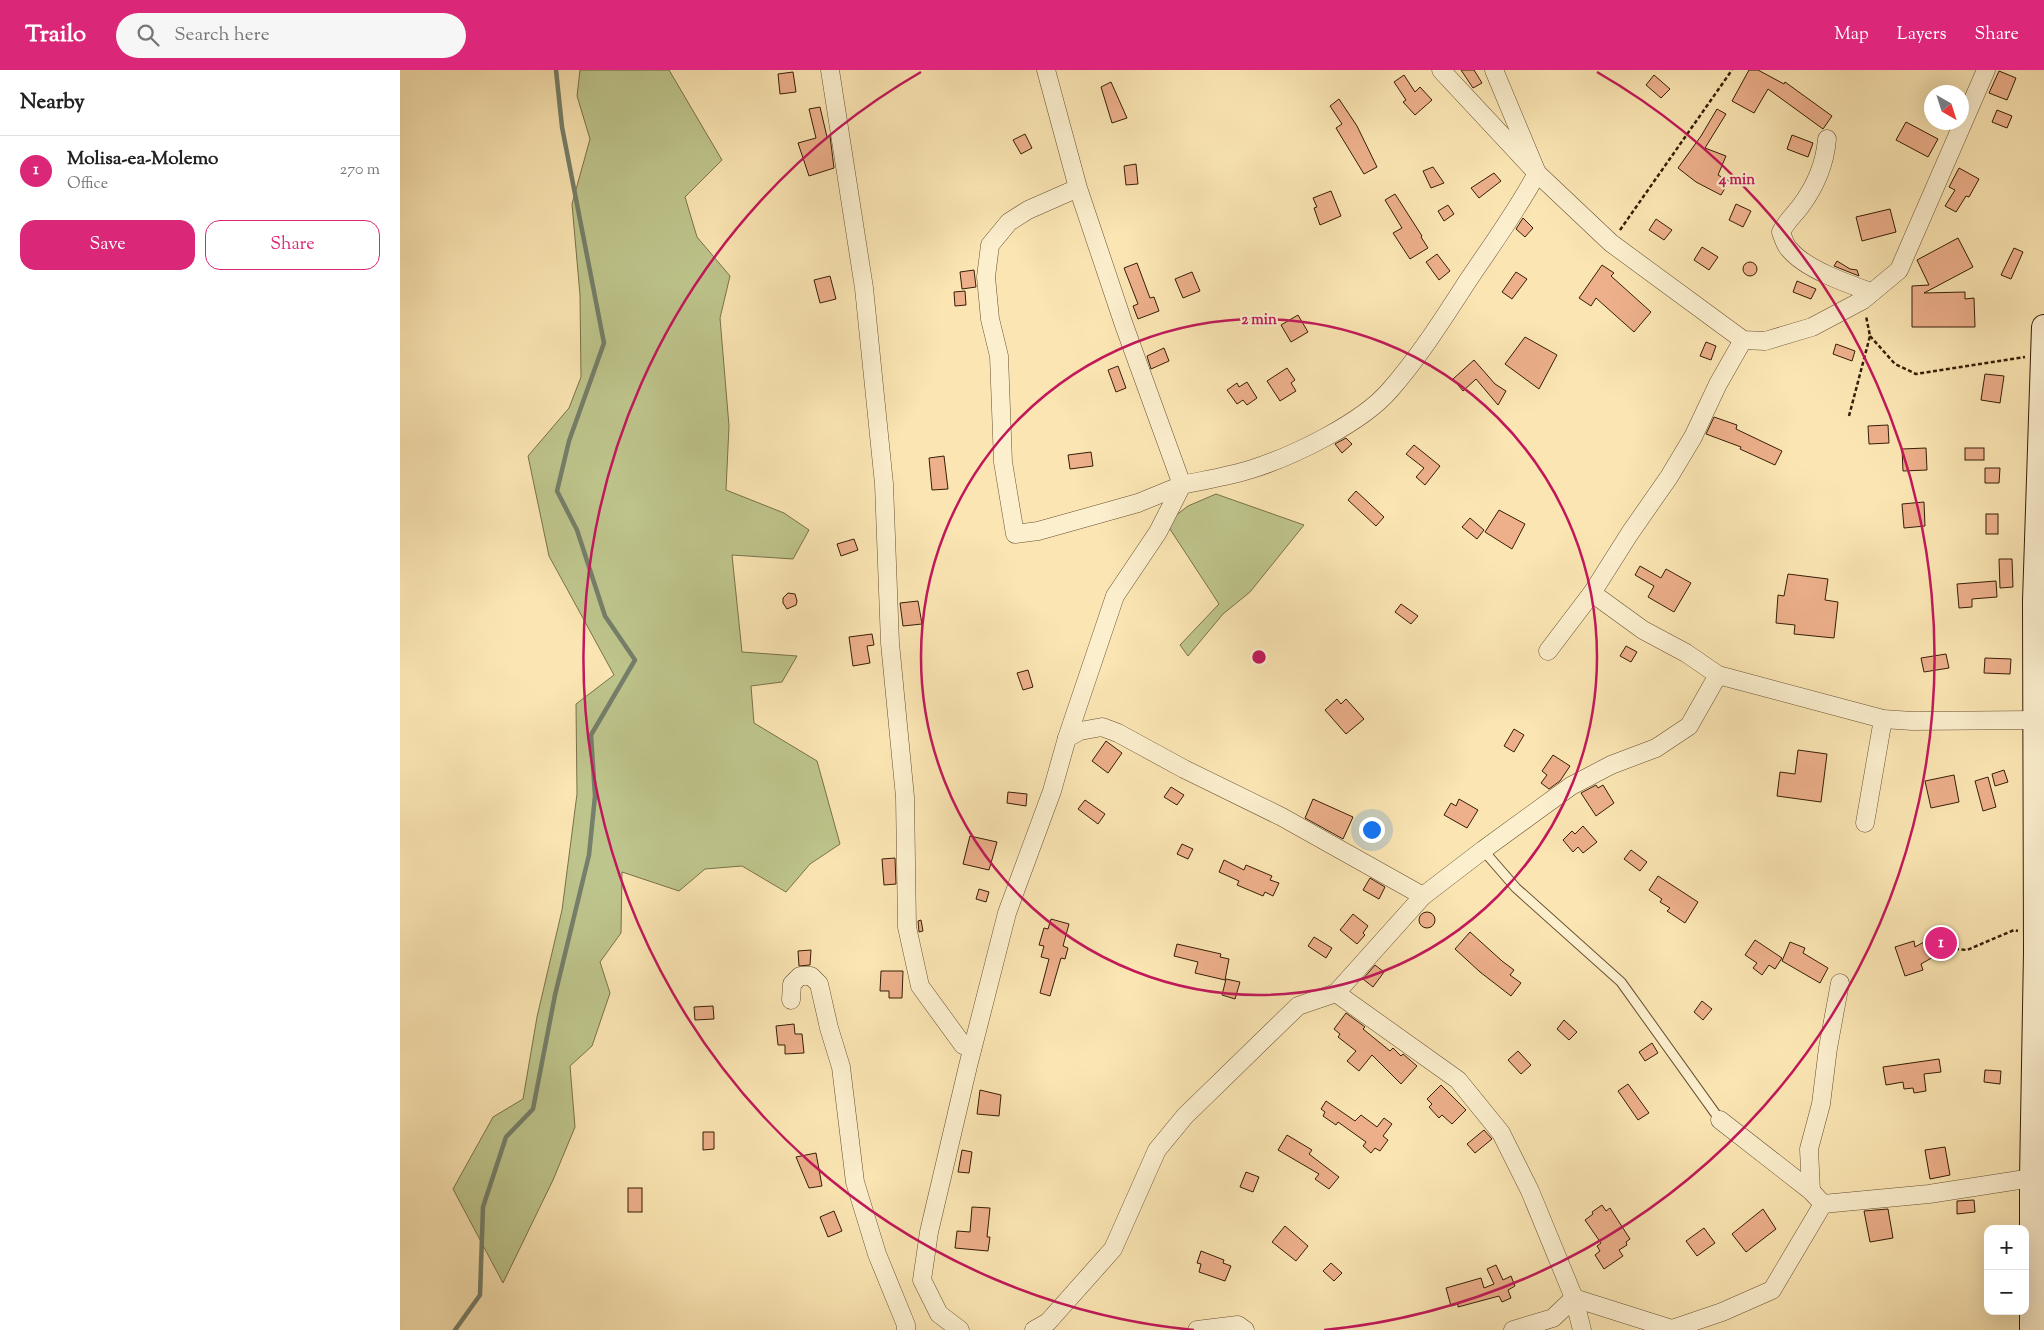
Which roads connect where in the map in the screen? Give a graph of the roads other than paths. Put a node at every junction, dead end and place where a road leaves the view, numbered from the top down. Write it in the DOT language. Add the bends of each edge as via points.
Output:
graph roads {
  1 [pos="830,70"];
  2 [pos="1046,70"];
  3 [pos="1441,70"];
  4 [pos="1494,70"];
  5 [pos="1986,70"];
  6 [pos="1826,139"];
  7 [pos="1537,173"];
  8 [pos="1078,188"];
  9 [pos="1867,296"];
  10 [pos="2044,327"];
  11 [pos="1744,340"];
  12 [pos="1182,486"];
  13 [pos="1592,593"];
  14 [pos="1548,651"];
  15 [pos="1718,675"];
  16 [pos="1883,719"];
  17 [pos="2036,720"];
  18 [pos="1067,738"];
  19 [pos="1865,823"];
  20 [pos="1483,850"];
  21 [pos="1423,896"];
  22 [pos="1840,983"];
  23 [pos="1336,993"];
  24 [pos="791,1000"];
  25 [pos="972,1049"];
  26 [pos="2039,1072"];
  27 [pos="1720,1120"];
  28 [pos="2032,1178"];
  29 [pos="1817,1197"];
  30 [pos="2038,1251"];
  31 [pos="1574,1298"];
  32 [pos="1672,1329"];
  33 [pos="906,1330"];
  34 [pos="960,1330"];
  35 [pos="1034,1330"];
  36 [pos="1197,1330"];
  37 [pos="1245,1330"];
  38 [pos="1513,1330"];
  39 [pos="1582,1330"];
  40 [pos="2032,1330"];
  1 -- 25 [label="street" via="864,288 884,484 890,643 905,797 907,927 920,986 963,1045"];
  2 -- 8 [label="street"];
  3 -- 7 [label="street"];
  4 -- 7 [label="street"];
  5 -- 9 [label="street" via="1899,270"];
  6 -- 9 [label="street" via="1822,167 1812,189 1781,232 1789,250"];
  7 -- 11 [label="street" via="1611,243"];
  7 -- 12 [label="street" via="1435,330 1389,391 1374,405 1300,450 1252,469"];
  8 -- 12 [label="street"];
  8 -- 12 [label="street" via="1009,222 990,245 986,277 990,319 999,356 1003,462 1015,534 1038,531 1138,503"];
  9 -- 11 [label="street" via="1812,327 1765,341"];
  10 -- 17 [label="main road" via="2035,601"];
  11 -- 13 [label="street" via="1718,384 1693,437"];
  12 -- 18 [label="street" via="1158,532 1115,596"];
  13 -- 14 [label="street"];
  13 -- 15 [label="street" via="1643,630"];
  15 -- 16 [label="street"];
  15 -- 20 [label="street" via="1688,726 1656,748 1611,765 1571,786"];
  16 -- 17 [label="street"];
  16 -- 19 [label="street"];
  17 -- 26 [label="main road" via="2034,934"];
  18 -- 21 [label="street" via="1080,730 1102,727 1118,734 1282,817"];
  18 -- 25 [label="street" via="1052,791 1007,913"];
  20 -- 21 [label="street"];
  20 -- 27 [label="lane" via="1516,888 1621,982"];
  21 -- 23 [label="street"];
  22 -- 29 [label="street" via="1821,1104 1809,1149"];
  23 -- 31 [label="street" via="1458,1080 1501,1133 1530,1191"];
  23 -- 35 [label="street" via="1298,1006 1186,1116 1157,1150 1113,1249 1048,1322"];
  24 -- 33 [label="street" via="792,984 800,976 811,976 819,984 841,1067 855,1182 877,1254"];
  25 -- 34 [label="street" via="929,1232 922,1280 939,1314"];
  26 -- 28 [label="main road"];
  27 -- 29 [label="street"];
  28 -- 29 [label="street" via="1929,1194"];
  28 -- 30 [label="main road"];
  29 -- 32 [label="street" via="1772,1290"];
  30 -- 40 [label="main road"];
  31 -- 32 [label="street"];
  31 -- 38 [label="street" via="1553,1318"];
  31 -- 39 [label="street"];
  36 -- 37 [label="street" via="1238,1325"];
}
